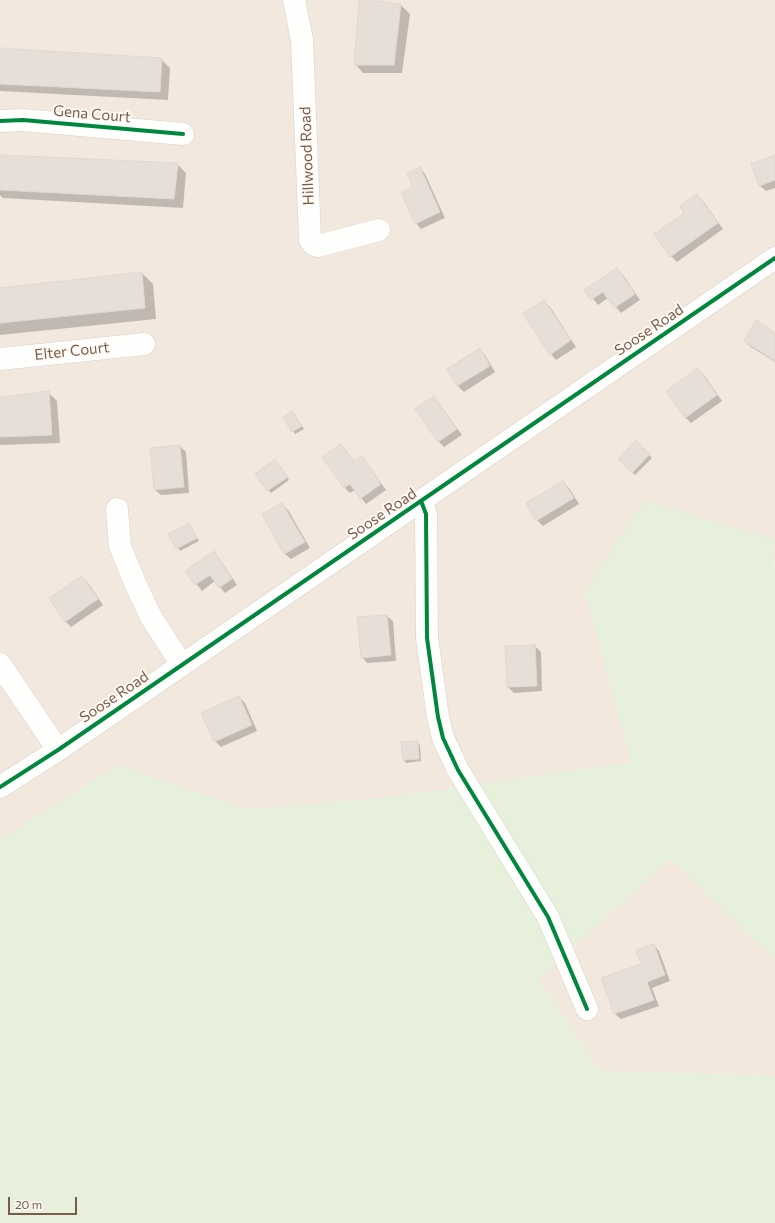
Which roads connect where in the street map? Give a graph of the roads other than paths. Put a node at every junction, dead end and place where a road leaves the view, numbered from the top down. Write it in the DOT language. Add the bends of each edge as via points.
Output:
graph roads {
  1 [pos="294,0"];
  2 [pos="0,121"];
  3 [pos="183,134"];
  4 [pos="379,230"];
  5 [pos="775,258"];
  6 [pos="144,344"];
  7 [pos="0,359"];
  8 [pos="421,501"];
  9 [pos="117,510"];
  10 [pos="0,664"];
  11 [pos="182,665"];
  12 [pos="58,750"];
  13 [pos="0,787"];
  14 [pos="587,1009"];
  1 -- 4 [label="street, Hillwood Road" via="302,40 310,240 318,246"];
  2 -- 3 [label="street, Gena Court" via="23,120"];
  5 -- 8 [label="street, Soose Road"];
  6 -- 7 [label="street, Elter Court"];
  8 -- 11 [label="street, Soose Road"];
  8 -- 14 [label="street" via="426,514 427,638 443,738 458,770 548,917"];
  9 -- 11 [label="street" via="120,546 135,583 151,617"];
  10 -- 12 [label="street"];
  11 -- 12 [label="street, Soose Road"];
  12 -- 13 [label="street, Soose Road"];
}
